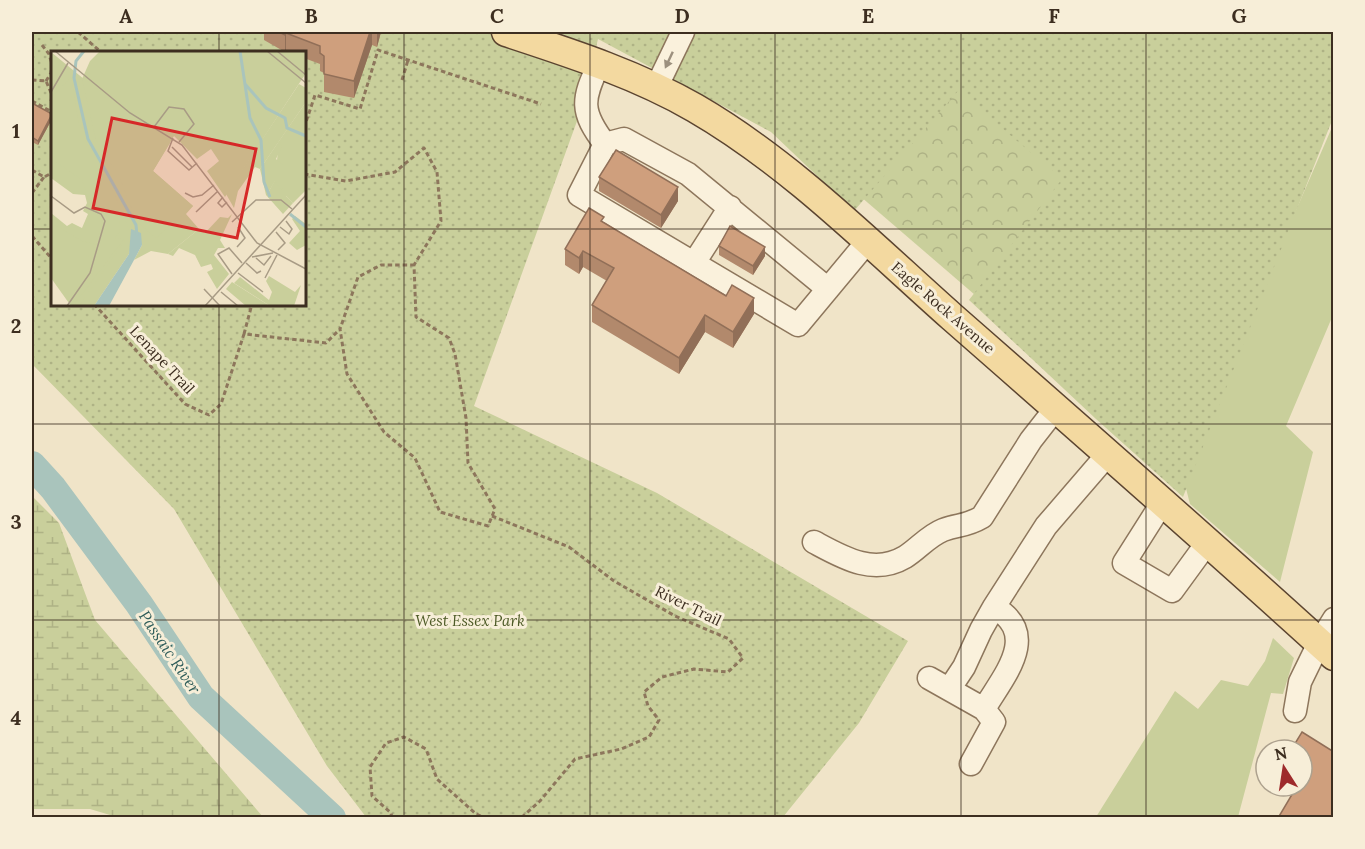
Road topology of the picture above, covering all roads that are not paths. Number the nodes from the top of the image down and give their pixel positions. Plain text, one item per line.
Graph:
1 (506, 32) edge
2 (683, 32) edge
3 (599, 64) junction
4 (656, 88) junction
5 (605, 144) junction
6 (730, 207) junction
7 (867, 242) junction
8 (693, 263) junction
9 (828, 289) junction
10 (1056, 408) junction
11 (1108, 454) junction
12 (1162, 503) junction
13 (814, 542) dead end
14 (1207, 543) junction
15 (994, 607) junction
16 (1329, 639) edge
17 (929, 678) dead end
18 (950, 688) junction
19 (984, 709) junction
20 (1295, 711) dead end
21 (971, 764) dead end

1 - 3 main road, Eagle Rock Avenue
2 -> 4 street
3 - 4 main road, Eagle Rock Avenue
3 - 5 street
4 - 7 main road, Eagle Rock Avenue
5 - 6 street
5 - 8 street
6 - 8 street
6 - 9 street
7 - 9 street
7 - 10 main road, Eagle Rock Avenue
8 - 9 street
10 - 11 main road, Eagle Rock Avenue
10 - 13 street
11 - 12 main road, Eagle Rock Avenue
11 - 15 street
12 - 14 main road, Eagle Rock Avenue
12 - 14 street
14 - 16 main road, Eagle Rock Avenue
15 - 18 street
15 - 19 street
16 - 20 street
17 - 18 street
18 - 19 street
19 - 21 street

